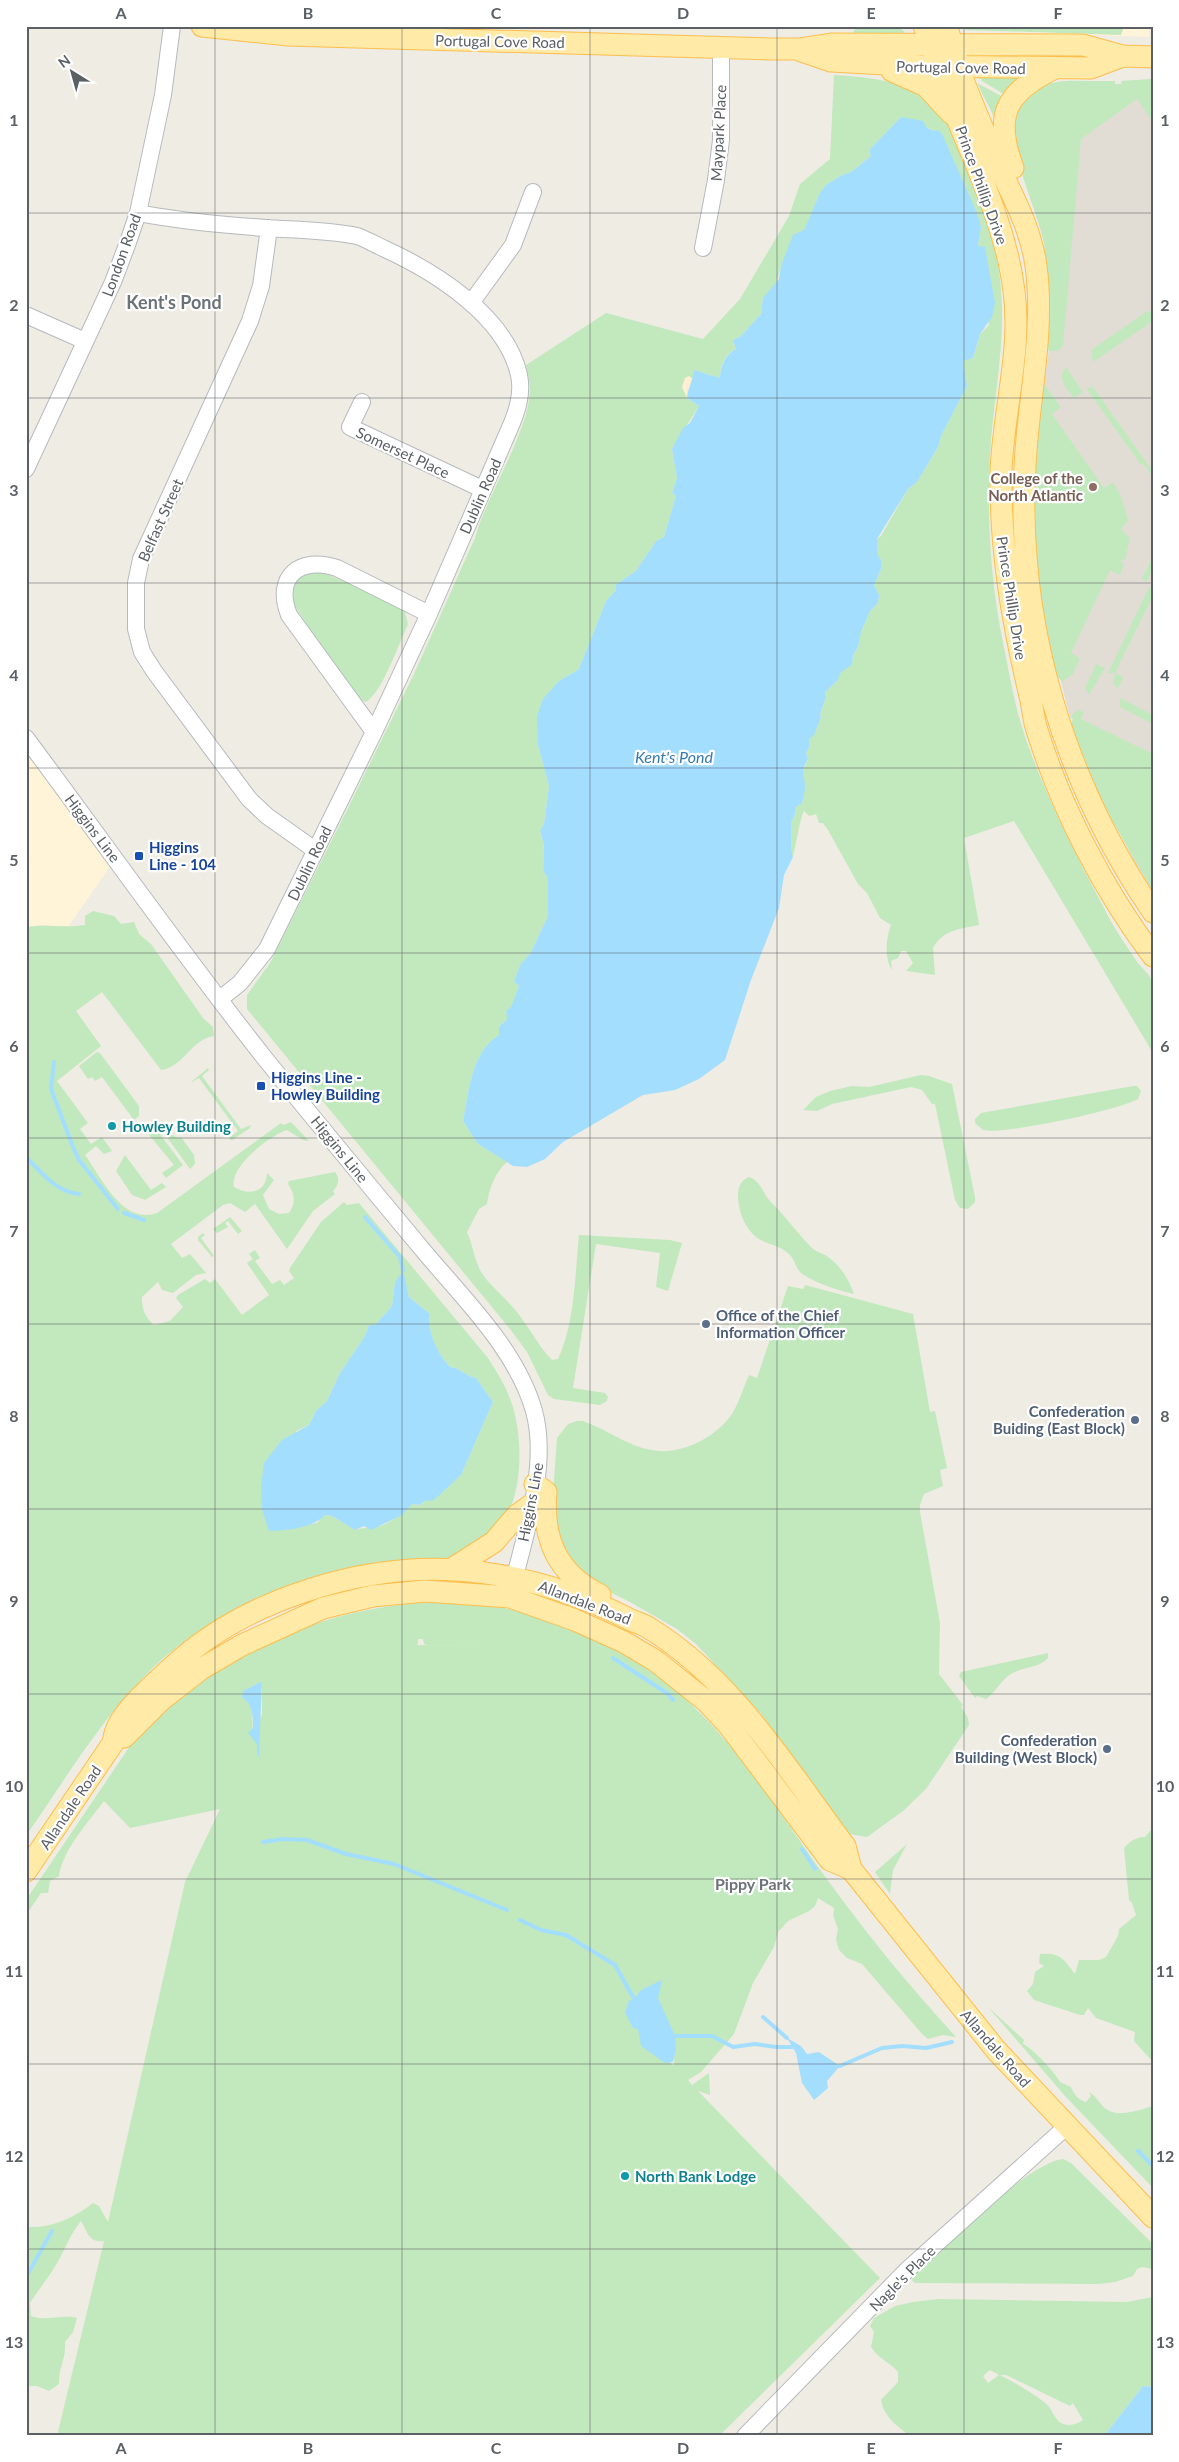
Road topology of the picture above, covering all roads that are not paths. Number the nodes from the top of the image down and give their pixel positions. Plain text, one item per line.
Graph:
1 (172, 26) edge
2 (202, 26) edge
3 (848, 26) edge
4 (927, 35) edge
5 (949, 35) edge
6 (831, 44) junction
7 (721, 48) junction
8 (799, 49) junction
9 (1123, 56) junction
10 (1153, 57) edge
11 (873, 65) junction
12 (949, 67) junction
13 (1053, 69) junction
14 (960, 123) junction
15 (533, 192) dead end
16 (138, 213) junction
17 (1026, 227) junction
18 (269, 228) junction
19 (703, 248) dead end
20 (471, 303) junction
21 (26, 315) edge
22 (85, 341) junction
23 (362, 402) dead end
24 (26, 469) edge
25 (482, 489) junction
26 (429, 614) junction
27 (374, 732) junction
28 (26, 738) edge
29 (315, 850) junction
30 (1153, 912) edge
31 (1153, 956) edge
32 (220, 999) junction
33 (535, 1484) junction
34 (531, 1505) junction
35 (450, 1570) junction
36 (512, 1588) junction
37 (642, 1624) junction
38 (113, 1743) junction
39 (851, 1869) junction
40 (26, 1871) edge
41 (1066, 2127) junction
42 (1153, 2217) edge
43 (745, 2436) edge

1 - 16 street, London Road
2 - 7 main road, Portugal Cove Road
3 - 6 main road
4 - 5 main road, Portugal Cove Road
4 - 6 main road, Portugal Cove Road
4 - 12 main road, Prince Phillip Drive
5 - 9 main road, Portugal Cove Road
5 - 12 main road, Prince Phillip Drive
6 - 8 main road, Portugal Cove Road
7 - 8 main road, Portugal Cove Road
7 - 19 street, Maypark Place
8 - 11 main road, Portugal Cove Road
9 - 10 main road, Portugal Cove Road
9 - 13 main road, Portugal Cove Road
11 - 12 main road, Portugal Cove Road
11 - 14 main road
12 - 13 main road, Portugal Cove Road
12 - 14 main road, Prince Phillip Drive
12 - 17 main road, Prince Phillip Drive
13 - 17 main road
14 - 31 main road, Prince Phillip Drive
15 - 20 street
16 - 18 street, Dublin Road
16 - 22 street, London Road
17 - 30 main road, Prince Phillip Drive
18 - 20 street, Dublin Road
18 - 29 street, Belfast Street
20 - 25 street, Dublin Road
21 - 22 street
22 - 24 street, London Road
23 - 25 street, Somerset Place
25 - 26 street, Dublin Road
26 - 27 street, Dublin Road
26 - 27 street
27 - 29 street, Dublin Road
28 - 32 street, Higgins Line
29 - 32 street, Dublin Road
32 - 33 street, Higgins Line
33 - 34 street, Higgins Line
33 - 37 main road
34 - 35 main road
34 - 36 street, Higgins Line
35 - 36 main road, Allandale Road
35 - 38 main road, Allandale Road
36 - 37 main road, Allandale Road
36 - 38 main road, Allandale Road
36 - 39 main road, Allandale Road
37 - 39 main road, Allandale Road
38 - 40 main road, Allandale Road
39 - 41 main road, Allandale Road
41 - 42 main road, Allandale Road
41 - 43 street, Nagle's Place

